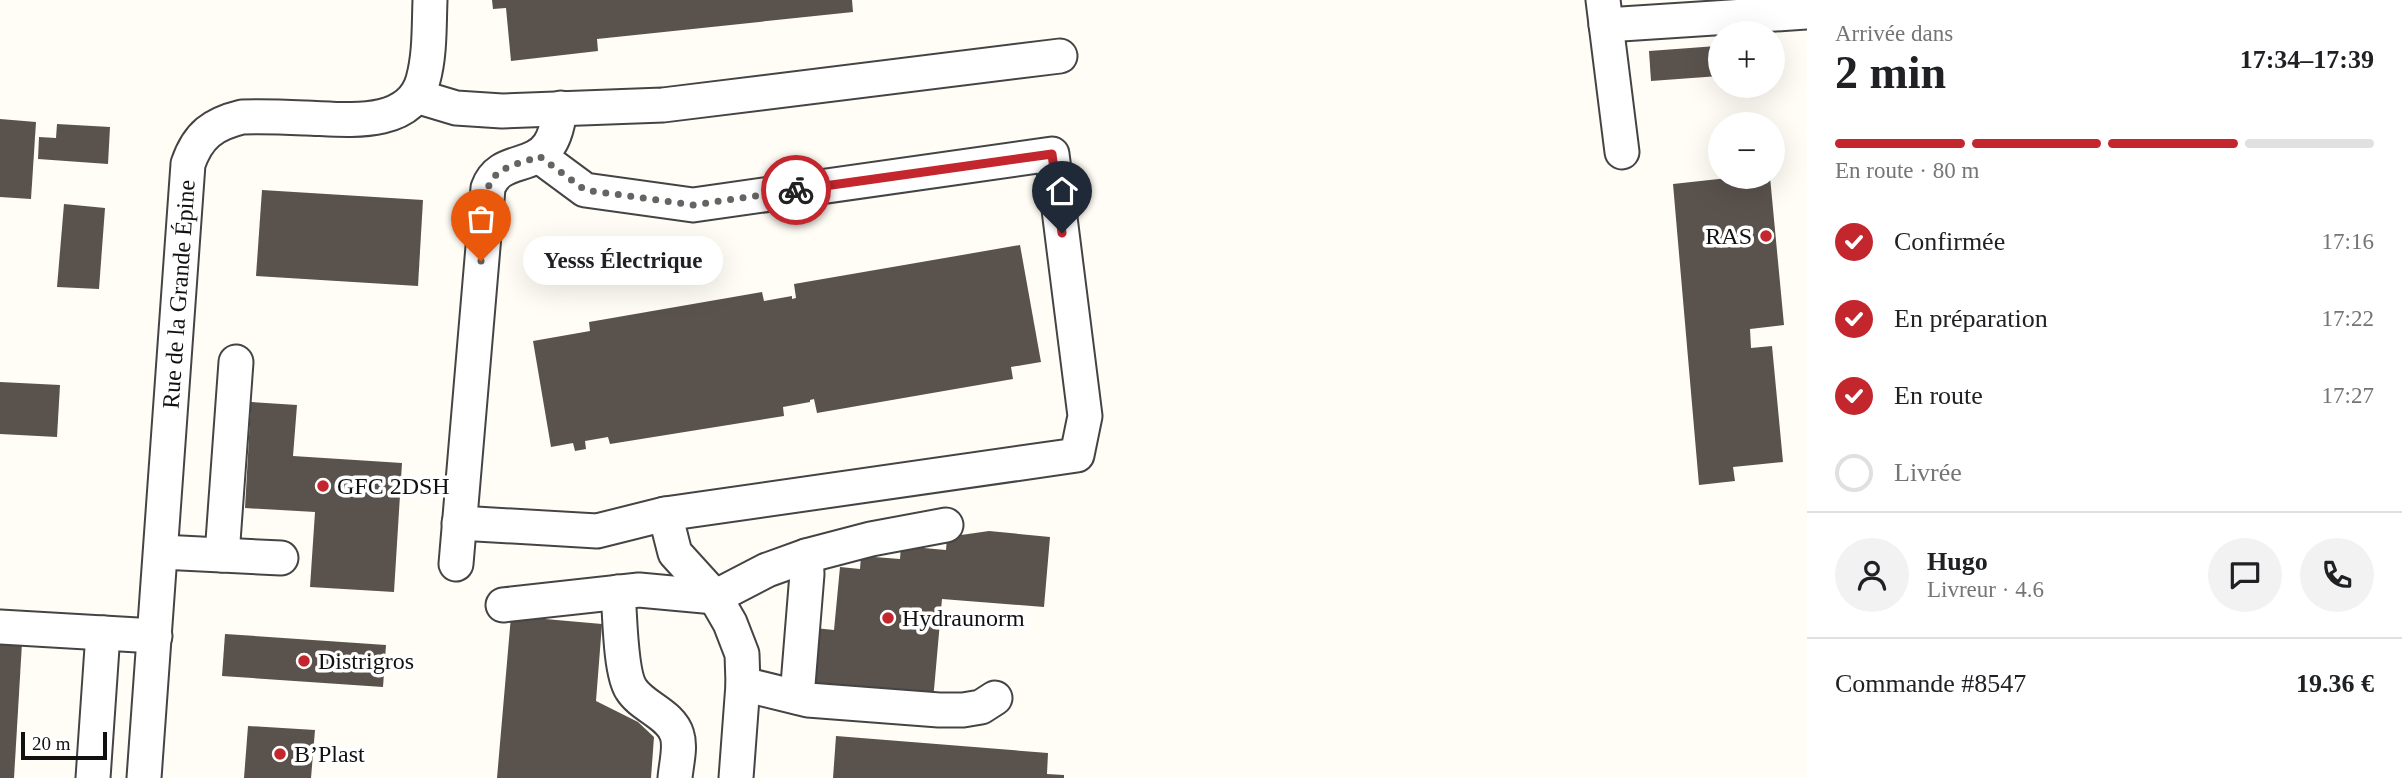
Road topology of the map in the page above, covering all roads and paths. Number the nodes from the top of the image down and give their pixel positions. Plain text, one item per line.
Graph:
1 (430, 0) edge
2 (1807, 12) edge
3 (1605, 13) edge
4 (1060, 56) dead end
5 (416, 96) junction
6 (561, 108) junction
7 (1622, 152) dead end
8 (539, 156) junction
9 (236, 362) dead end
10 (665, 514) junction
11 (459, 523) junction
12 (946, 525) dead end
13 (161, 552) junction
14 (222, 555) junction
15 (806, 556) junction
16 (281, 558) dead end
17 (456, 564) dead end
18 (618, 592) junction
19 (715, 597) junction
20 (502, 605) dead end
21 (0, 627) edge
22 (103, 633) junction
23 (155, 636) junction
24 (743, 684) junction
25 (797, 697) junction
26 (995, 698) dead end
27 (93, 778) edge
28 (144, 778) edge
29 (675, 778) edge
30 (736, 778) edge

1 - 5 street
2 - 3 street
3 - 7 street
4 - 6 street
5 - 6 street
5 - 13 street, Rue de la Grande Épine
6 - 8 street
8 - 10 street
8 - 11 street
9 - 14 street
10 - 11 street
10 - 19 street
11 - 17 street
12 - 15 street
13 - 14 street
13 - 23 street, Rue de la Grande Épine
14 - 16 street
15 - 19 street
15 - 25 street
18 - 19 street
18 - 20 street
18 - 29 street
19 - 24 street
21 - 22 street
22 - 23 street
22 - 27 street
23 - 28 street, Rue de la Grande Épine
24 - 25 street
24 - 30 street
25 - 26 street

